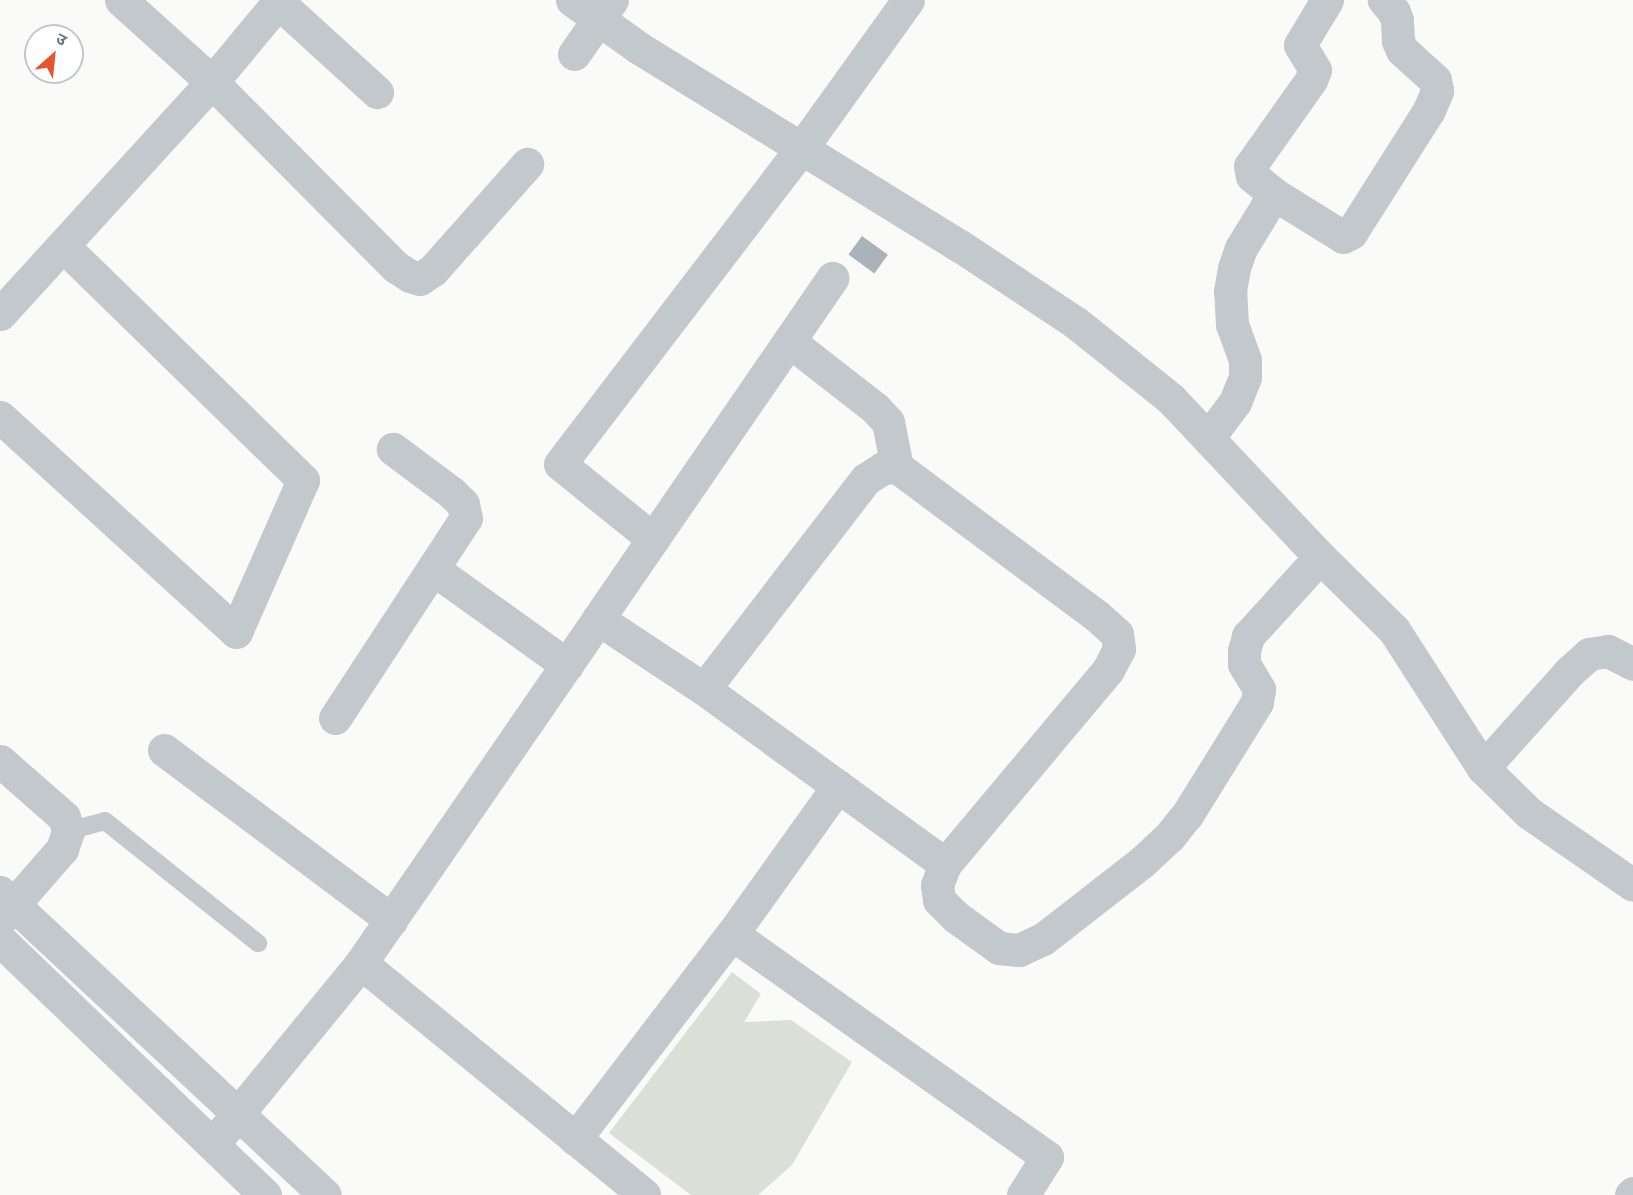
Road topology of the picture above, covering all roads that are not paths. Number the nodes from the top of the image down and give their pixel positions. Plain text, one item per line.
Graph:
1 (121, 0) edge
2 (908, 0) edge
3 (1328, 0) edge
4 (279, 1) edge
5 (1388, 1) edge
6 (594, 6) edge
7 (574, 54) dead end
8 (212, 82) junction
9 (377, 92) dead end
10 (801, 149) junction
11 (528, 165) dead end
12 (1274, 194) junction
13 (63, 247) junction
14 (832, 278) dead end
15 (5, 300) edge
16 (789, 342) junction
17 (0, 417) edge
18 (1208, 438) junction
19 (393, 449) dead end
20 (897, 467) junction
21 (653, 539) junction
22 (1320, 557) junction
23 (433, 569) junction
24 (598, 619) junction
25 (1633, 664) edge
26 (567, 665) junction
27 (704, 689) junction
28 (335, 718) dead end
29 (164, 750) dead end
30 (0, 761) edge
31 (1483, 768) junction
32 (838, 786) junction
33 (68, 831) junction
34 (945, 864) junction
35 (1633, 885) edge
36 (4, 906) edge
37 (391, 920) junction
38 (732, 934) junction
39 (0, 940) edge
40 (258, 943) dead end
41 (361, 963) junction
42 (238, 1114) junction
43 (575, 1139) junction
44 (213, 1144) junction
45 (265, 1195) edge
46 (325, 1195) edge
47 (644, 1195) edge
48 (1023, 1195) edge

1 - 8 street
2 - 10 street
3 - 12 street
4 - 8 street
4 - 9 street
5 - 12 street
6 - 7 street
6 - 10 street
8 - 11 street
8 - 13 street
10 - 18 street
10 - 21 street
12 - 18 street
13 - 15 street
13 - 17 street
14 - 16 street
16 - 20 street
16 - 21 street
18 - 22 street
19 - 23 street
20 - 27 street
20 - 34 street
21 - 24 street
22 - 31 street
22 - 34 street
23 - 26 street
23 - 28 street
24 - 26 street
24 - 27 street
25 - 31 street
26 - 37 street
27 - 32 street
29 - 37 street
30 - 33 street
31 - 35 street
32 - 34 street
32 - 38 street
33 - 36 street
33 - 40 lane
36 - 42 street
37 - 41 street
38 - 43 street
38 - 48 street
39 - 44 street
41 - 42 street
41 - 43 street
42 - 44 street
42 - 46 street
43 - 47 street
44 - 45 street

